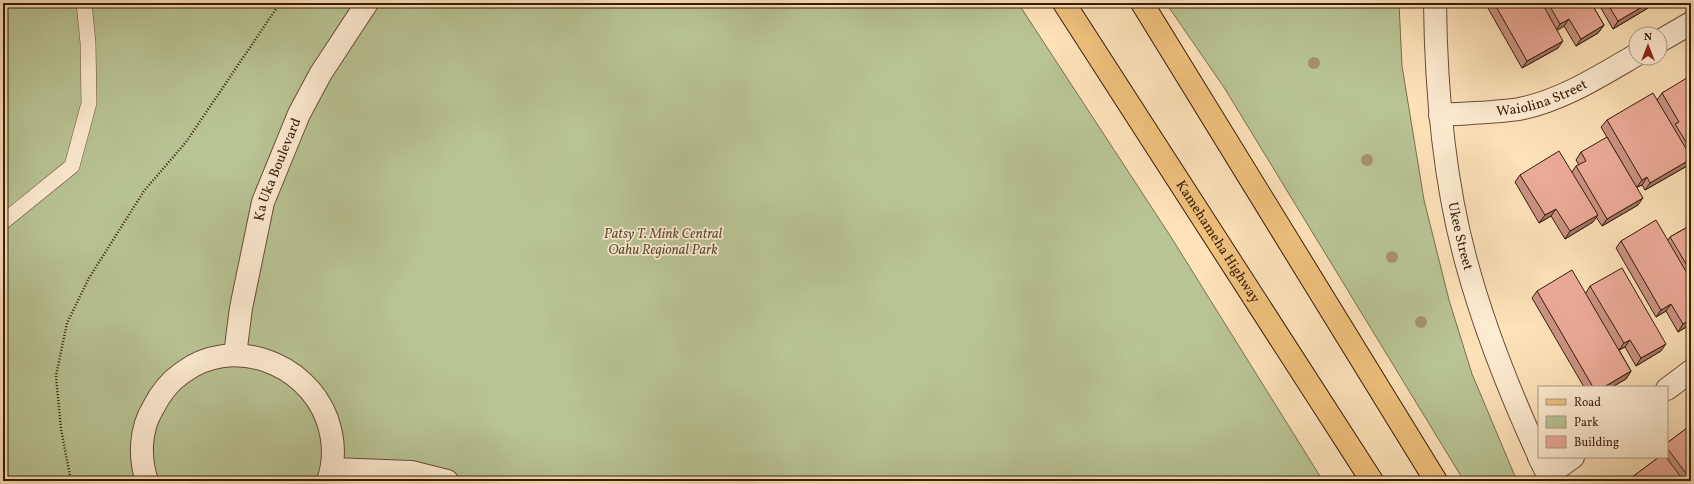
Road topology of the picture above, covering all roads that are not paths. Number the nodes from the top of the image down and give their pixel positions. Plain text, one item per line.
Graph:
1 (84, 3) edge
2 (367, 3) edge
3 (1064, 3) edge
4 (1142, 3) edge
5 (1435, 3) edge
6 (1691, 23) edge
7 (1668, 36) edge
8 (1628, 60) edge
9 (1440, 115) junction
10 (3, 222) edge
11 (235, 355) junction
12 (1691, 371) edge
13 (1668, 388) edge
14 (1538, 454) edge
15 (1570, 458) edge
16 (1544, 467) edge
17 (330, 475) edge
18 (147, 481) edge
19 (447, 481) edge
20 (1372, 481) edge
21 (1436, 481) edge

1 - 10 lane
2 - 11 street, Ka Uka Boulevard
3 - 20 main road, Kamehameha Highway
4 - 21 main road
5 - 9 street, Ukee Street
6 - 7 street
8 - 9 street, Waiolina Street
9 - 14 street, Ukee Street
11 - 17 street
11 - 18 street
12 - 13 street
15 - 16 street
17 - 19 street

